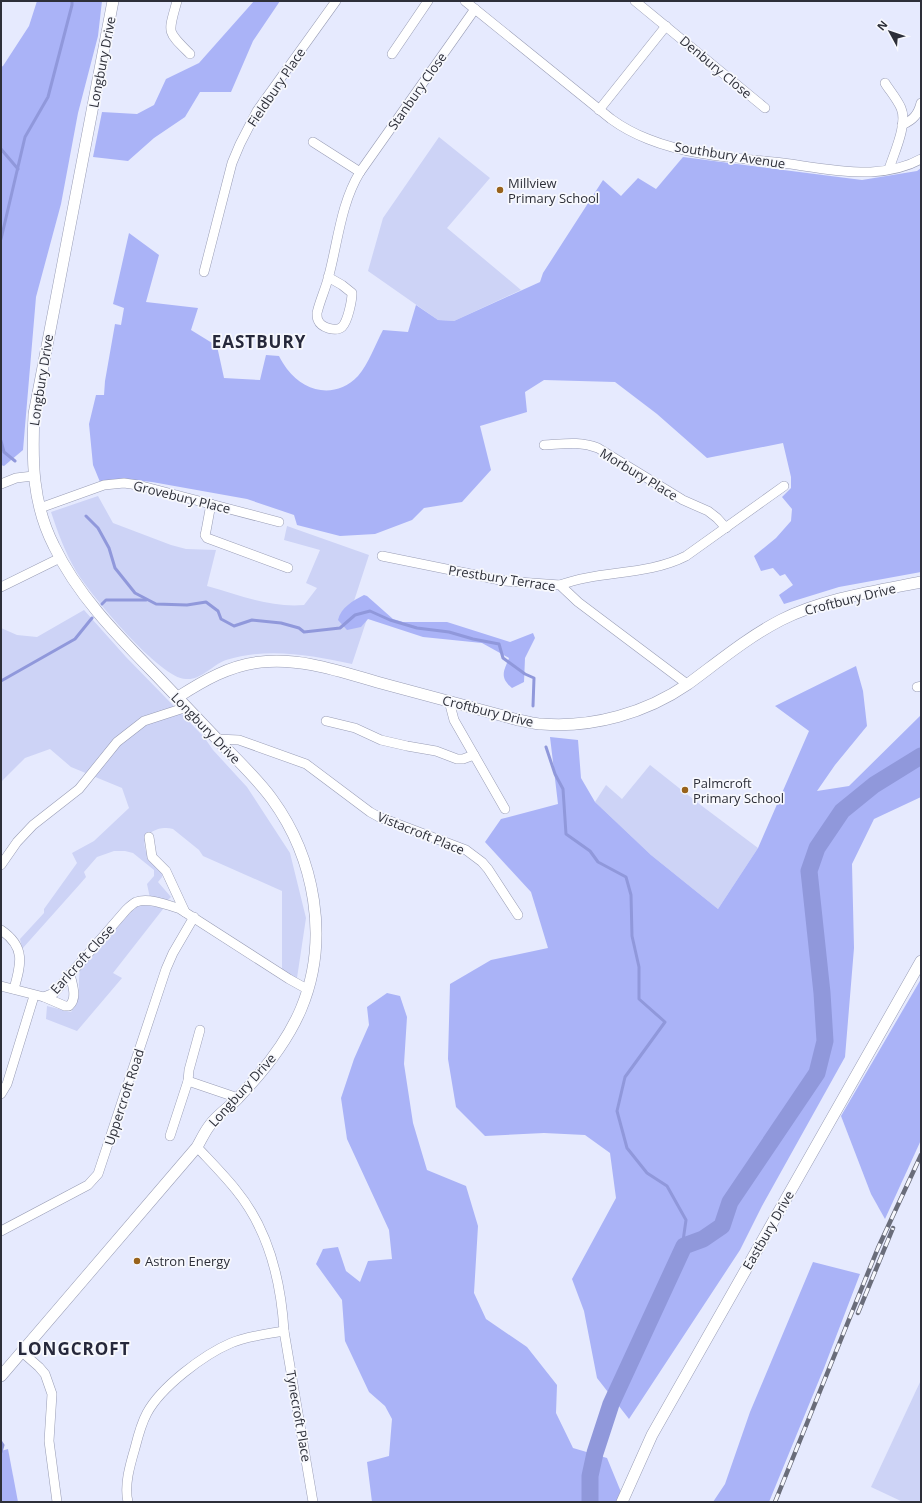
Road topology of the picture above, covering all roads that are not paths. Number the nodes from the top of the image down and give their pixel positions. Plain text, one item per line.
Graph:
1 (114, 1) edge
2 (177, 1) edge
3 (336, 1) edge
4 (428, 1) edge
5 (465, 1) edge
6 (636, 1) edge
7 (475, 9) junction
8 (666, 26) junction
9 (190, 54) dead end
10 (392, 54) dead end
11 (885, 83) dead end
12 (921, 103) edge
13 (765, 108) dead end
14 (600, 110) junction
15 (902, 125) junction
16 (313, 142) dead end
17 (921, 159) edge
18 (889, 169) junction
19 (360, 172) junction
20 (204, 272) dead end
21 (328, 277) junction
22 (544, 445) dead end
23 (34, 476) junction
24 (1, 484) edge
25 (784, 486) dead end
26 (211, 504) junction
27 (40, 508) junction
28 (279, 522) dead end
29 (726, 528) junction
30 (382, 556) dead end
31 (60, 558) junction
32 (288, 568) dead end
33 (921, 582) edge
34 (560, 586) junction
35 (1, 587) edge
36 (687, 684) junction
37 (178, 697) junction
38 (449, 700) junction
39 (186, 707) junction
40 (326, 721) dead end
41 (217, 739) junction
42 (474, 755) junction
43 (505, 809) dead end
44 (149, 837) dead end
45 (1, 865) edge
46 (185, 912) junction
47 (518, 915) dead end
48 (194, 917) junction
49 (1, 930) edge
50 (921, 961) edge
51 (70, 974) junction
52 (1, 986) edge
53 (14, 989) junction
54 (307, 989) junction
55 (34, 996) junction
56 (44, 998) junction
57 (200, 1030) dead end
58 (188, 1081) junction
59 (1, 1094) edge
60 (238, 1098) junction
61 (170, 1136) dead end
62 (197, 1147) junction
63 (1, 1231) edge
64 (284, 1331) junction
65 (22, 1352) junction
66 (1, 1376) edge
67 (57, 1502) edge
68 (128, 1502) edge
69 (313, 1502) edge
70 (622, 1502) edge

1 - 23 street, Longbury Drive
2 - 9 street
3 - 20 street, Fieldbury Place
4 - 10 street
5 - 7 street, Southbury Avenue
6 - 8 street, Denbury Close
7 - 14 street, Southbury Avenue
7 - 19 street, Stanbury Close
8 - 13 street, Denbury Close
8 - 14 street
11 - 15 street
12 - 15 street
14 - 18 street, Southbury Avenue
15 - 18 street
16 - 19 street
17 - 18 street, Southbury Avenue
19 - 21 street, Stanbury Close
21 - 21 street, Stanbury Close
22 - 29 street, Morbury Place
23 - 24 street
23 - 27 street, Longbury Drive
25 - 29 street
26 - 27 street, Grovebury Place
26 - 28 street, Grovebury Place
26 - 32 street
27 - 31 street, Longbury Drive
29 - 34 street
30 - 34 street, Prestbury Terrace
31 - 35 street
31 - 37 street, Longbury Drive
33 - 36 street, Croftbury Drive
34 - 36 street, Prestbury Terrace
36 - 38 street, Croftbury Drive
37 - 38 street, Croftbury Drive
37 - 39 street, Longbury Drive
38 - 42 street
39 - 41 street, Longbury Drive
39 - 45 street
40 - 42 street
41 - 47 street, Vistacroft Place
41 - 54 street, Longbury Drive
42 - 43 street
44 - 46 street
46 - 48 street
46 - 51 street, Earlcroft Close
48 - 54 street
48 - 63 street, Uppercroft Road
49 - 53 street
50 - 70 street, Eastbury Drive
51 - 56 street, Earlcroft Close
51 - 56 street
52 - 53 street, Earlcroft Close
53 - 55 street, Earlcroft Close
54 - 60 street, Longbury Drive
55 - 56 street, Earlcroft Close
55 - 59 street, Earlcroft Close
57 - 58 street
58 - 60 street
58 - 61 street
60 - 62 street, Longbury Drive
62 - 64 street, Tynecroft Place
62 - 65 street, Longbury Drive
64 - 68 street
64 - 69 street, Tynecroft Place
65 - 66 street, Longbury Drive
65 - 67 street

